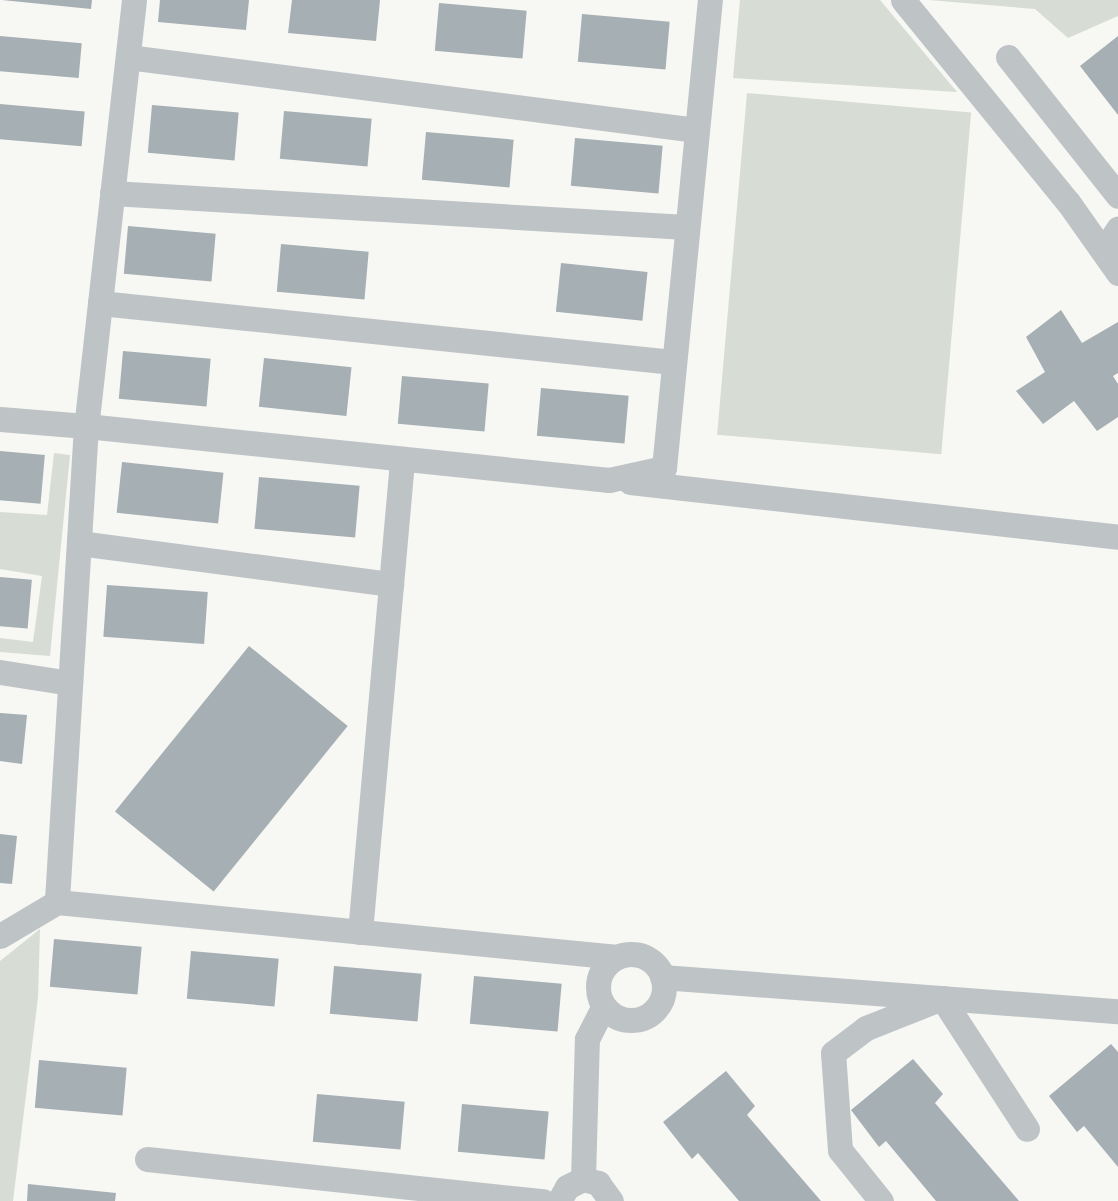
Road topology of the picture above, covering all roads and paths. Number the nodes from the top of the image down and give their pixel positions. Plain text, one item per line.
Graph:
1 (134, 0) edge
2 (710, 0) edge
3 (903, 0) edge
4 (128, 57) junction
5 (1008, 57) dead end
6 (696, 130) junction
7 (112, 193) junction
8 (1118, 196) edge
9 (686, 227) junction
10 (1118, 229) edge
11 (1103, 251) junction
12 (1118, 273) edge
13 (100, 303) junction
14 (673, 362) junction
15 (0, 419) edge
16 (86, 426) junction
17 (402, 458) junction
18 (608, 480) junction
19 (1118, 537) edge
20 (79, 543) junction
21 (391, 584) junction
22 (0, 672) edge
23 (70, 683) junction
24 (57, 902) junction
25 (360, 932) junction
26 (0, 936) edge
27 (617, 958) junction
28 (662, 977) junction
29 (942, 998) junction
30 (604, 1006) junction
31 (1118, 1011) edge
32 (1027, 1129) dead end
33 (147, 1159) dead end
34 (582, 1179) junction
35 (543, 1201) edge
36 (559, 1201) edge
37 (611, 1201) edge
38 (881, 1201) edge

1 - 4 lane
2 - 6 lane
3 - 11 lane
4 - 6 lane
4 - 7 lane
5 - 8 lane
6 - 9 lane
7 - 9 lane
7 - 13 lane
9 - 14 lane
10 - 11 lane
11 - 12 lane
13 - 14 lane
13 - 16 lane
14 - 18 lane
15 - 16 lane
16 - 17 lane
16 - 20 lane
17 - 18 lane
17 - 21 lane
18 - 19 lane
20 - 21 lane
20 - 23 lane
21 - 25 lane
22 - 23 lane
23 - 24 lane
24 - 25 lane
24 - 26 lane
25 - 27 lane
27 - 28 lane
27 - 30 lane
28 - 29 lane
28 - 30 lane
29 - 31 lane
29 - 32 lane
29 - 38 lane
30 - 34 lane
33 - 35 lane
34 - 36 lane
34 - 37 lane

